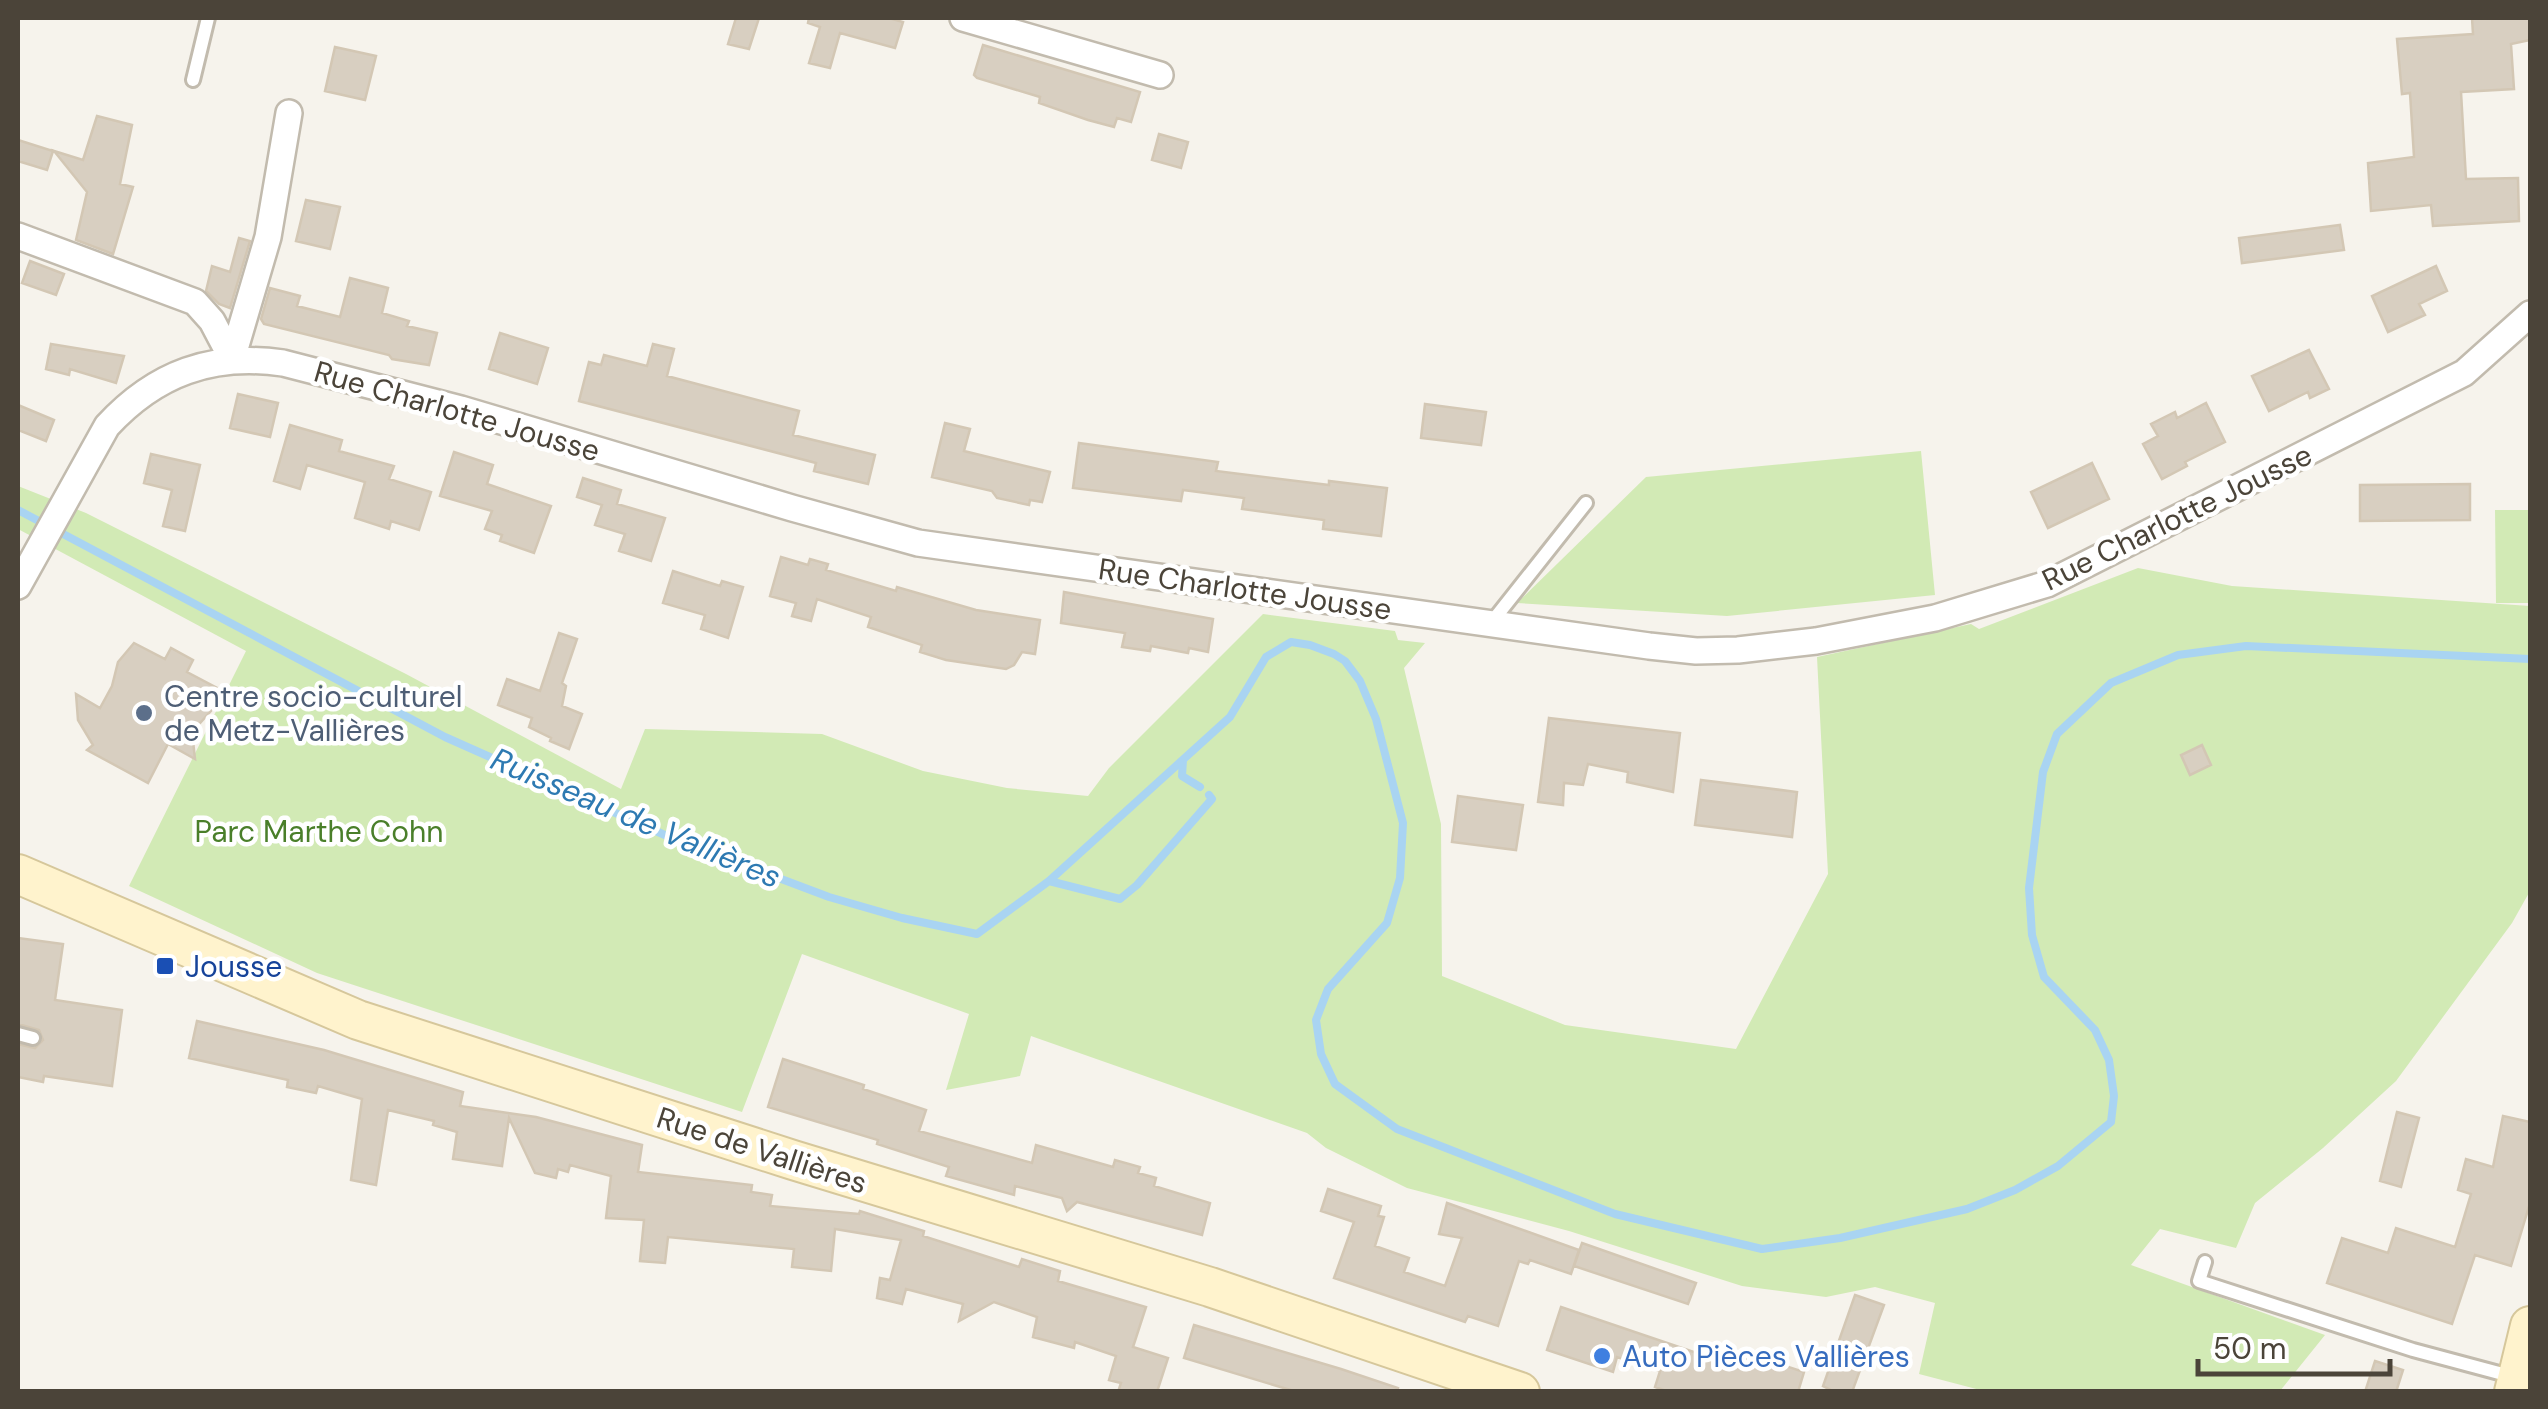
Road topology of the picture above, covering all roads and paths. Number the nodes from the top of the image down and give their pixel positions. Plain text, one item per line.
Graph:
1 (208, 18) edge
2 (963, 18) edge
3 (1160, 76) dead end
4 (193, 80) dead end
5 (288, 114) dead end
6 (18, 236) edge
7 (2530, 314) edge
8 (232, 359) junction
9 (1586, 504) dead end
10 (18, 586) edge
11 (1491, 623) junction
12 (18, 874) edge
13 (18, 1034) edge
14 (33, 1038) dead end
15 (2205, 1262) dead end
16 (2530, 1326) edge
17 (2515, 1385) edge
18 (1520, 1392) edge

1 - 4 lane
2 - 3 street
5 - 8 street
6 - 8 street
7 - 11 street, Rue Charlotte Jousse
8 - 10 street, Rue Charlotte Jousse
8 - 11 street, Rue Charlotte Jousse
9 - 11 lane
12 - 18 main road, Rue de Vallières
13 - 14 lane
15 - 17 lane
16 - 17 main road

